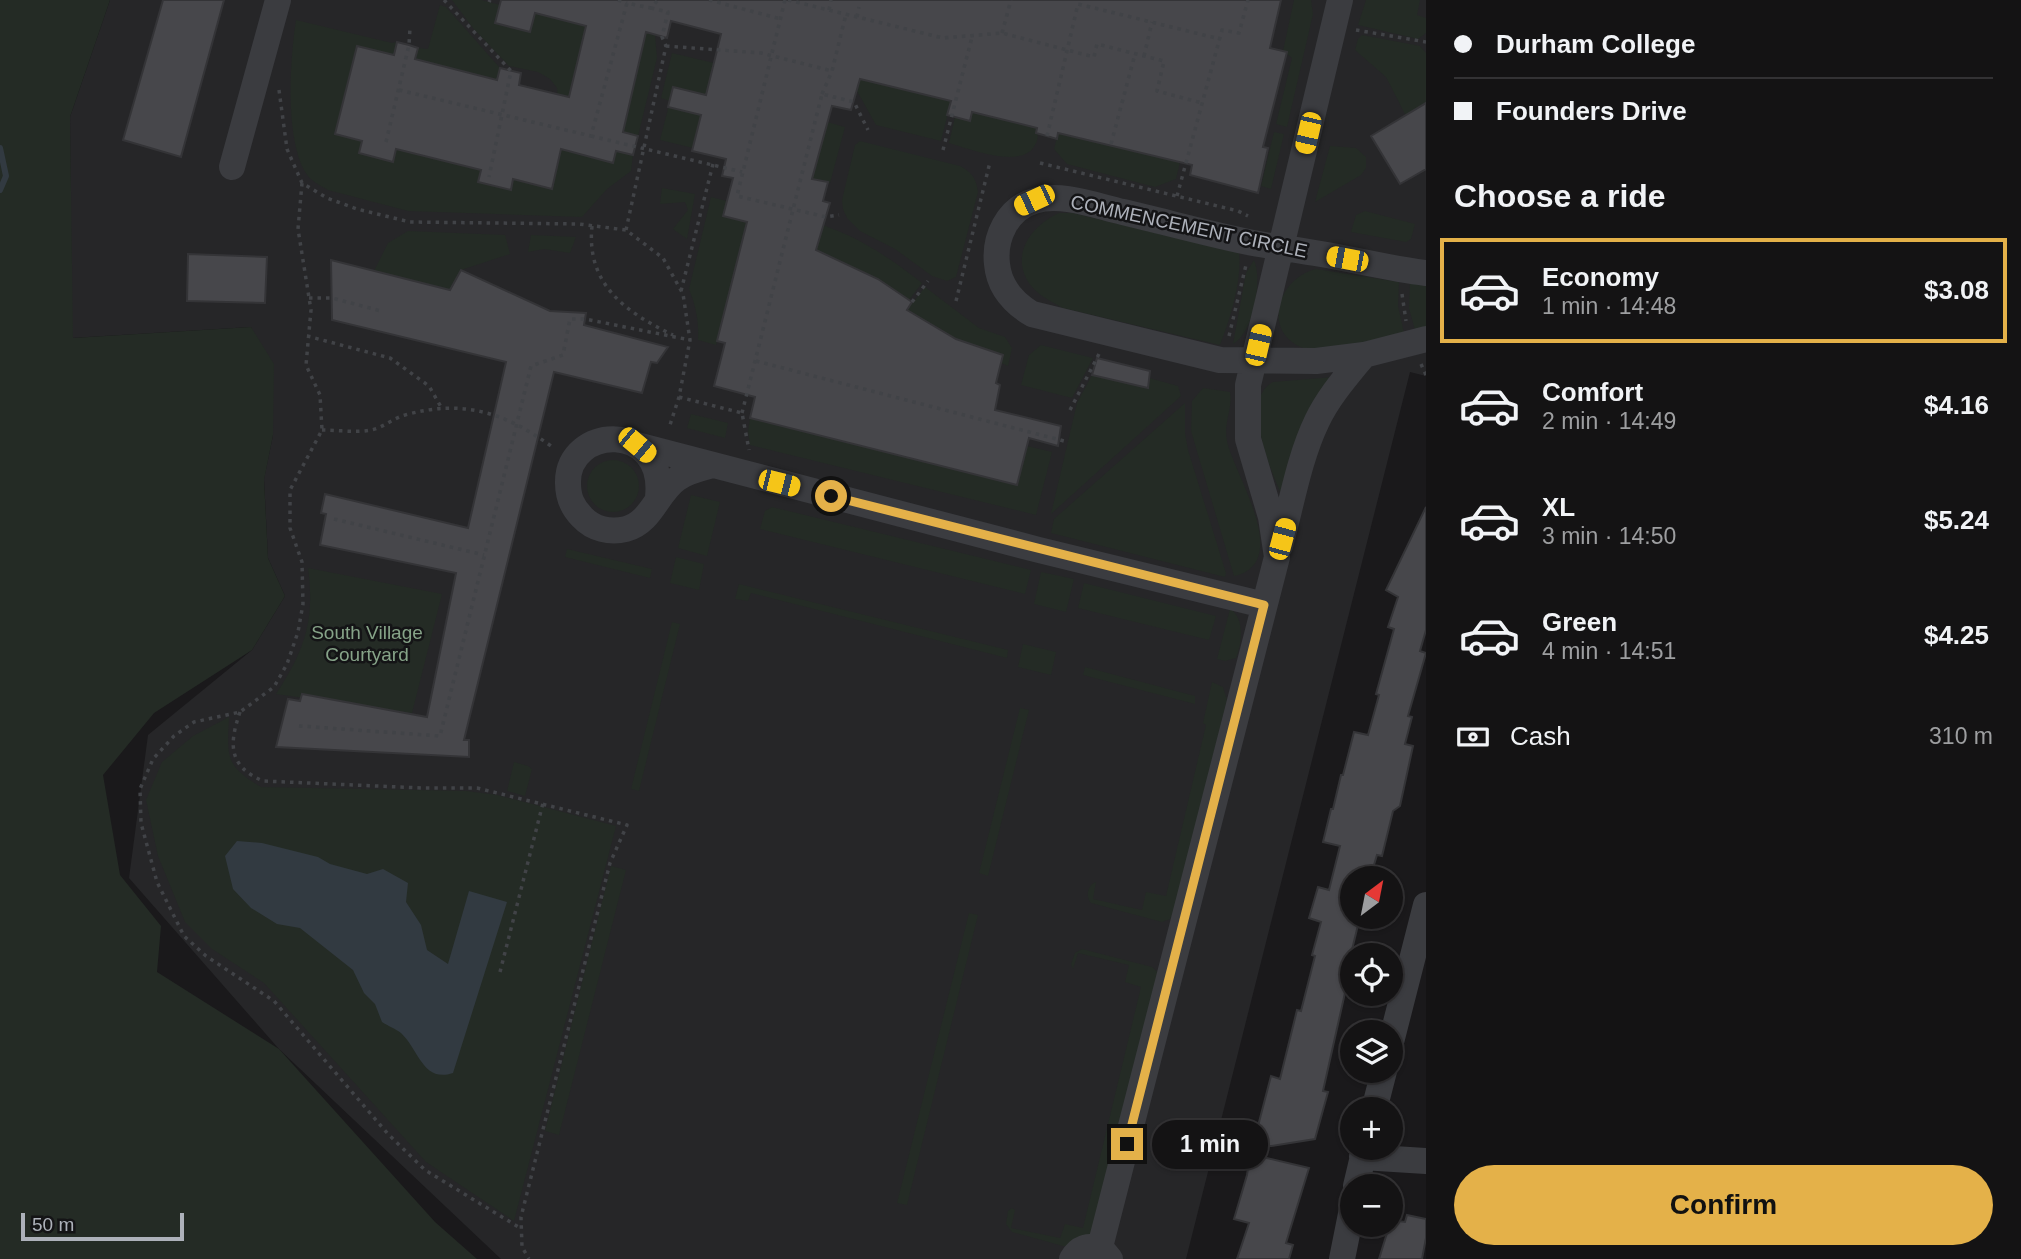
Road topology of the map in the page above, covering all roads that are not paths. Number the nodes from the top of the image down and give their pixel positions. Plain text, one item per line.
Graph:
1 (278, 0) edge
2 (1340, 0) edge
3 (232, 167) dead end
4 (1281, 247) junction
5 (1426, 273) edge
6 (1417, 334) edge
7 (1364, 355) junction
8 (1254, 362) junction
9 (649, 448) junction
10 (713, 465) junction
11 (658, 497) junction
12 (1277, 557) junction
13 (1264, 605) junction
14 (1426, 905) edge
15 (1397, 1020) edge
16 (1403, 1158) edge
17 (1426, 1161) edge
18 (1346, 1237) edge
19 (1105, 1253) edge
20 (1072, 1259) edge
21 (1342, 1259) edge

1 - 3 street
2 - 4 street
4 - 5 street, COMMENCEMENT CIRCLE
4 - 8 street
4 - 8 street, COMMENCEMENT CIRCLE
6 - 7 street, COMMENCEMENT CIRCLE
7 - 8 street, COMMENCEMENT CIRCLE
7 - 12 street
8 - 12 street
9 - 10 street
9 - 11 street
9 - 11 street
10 - 11 street
10 - 13 street
12 - 13 street
13 - 19 street
14 - 15 street
16 - 17 street
18 - 21 street
19 - 20 street

